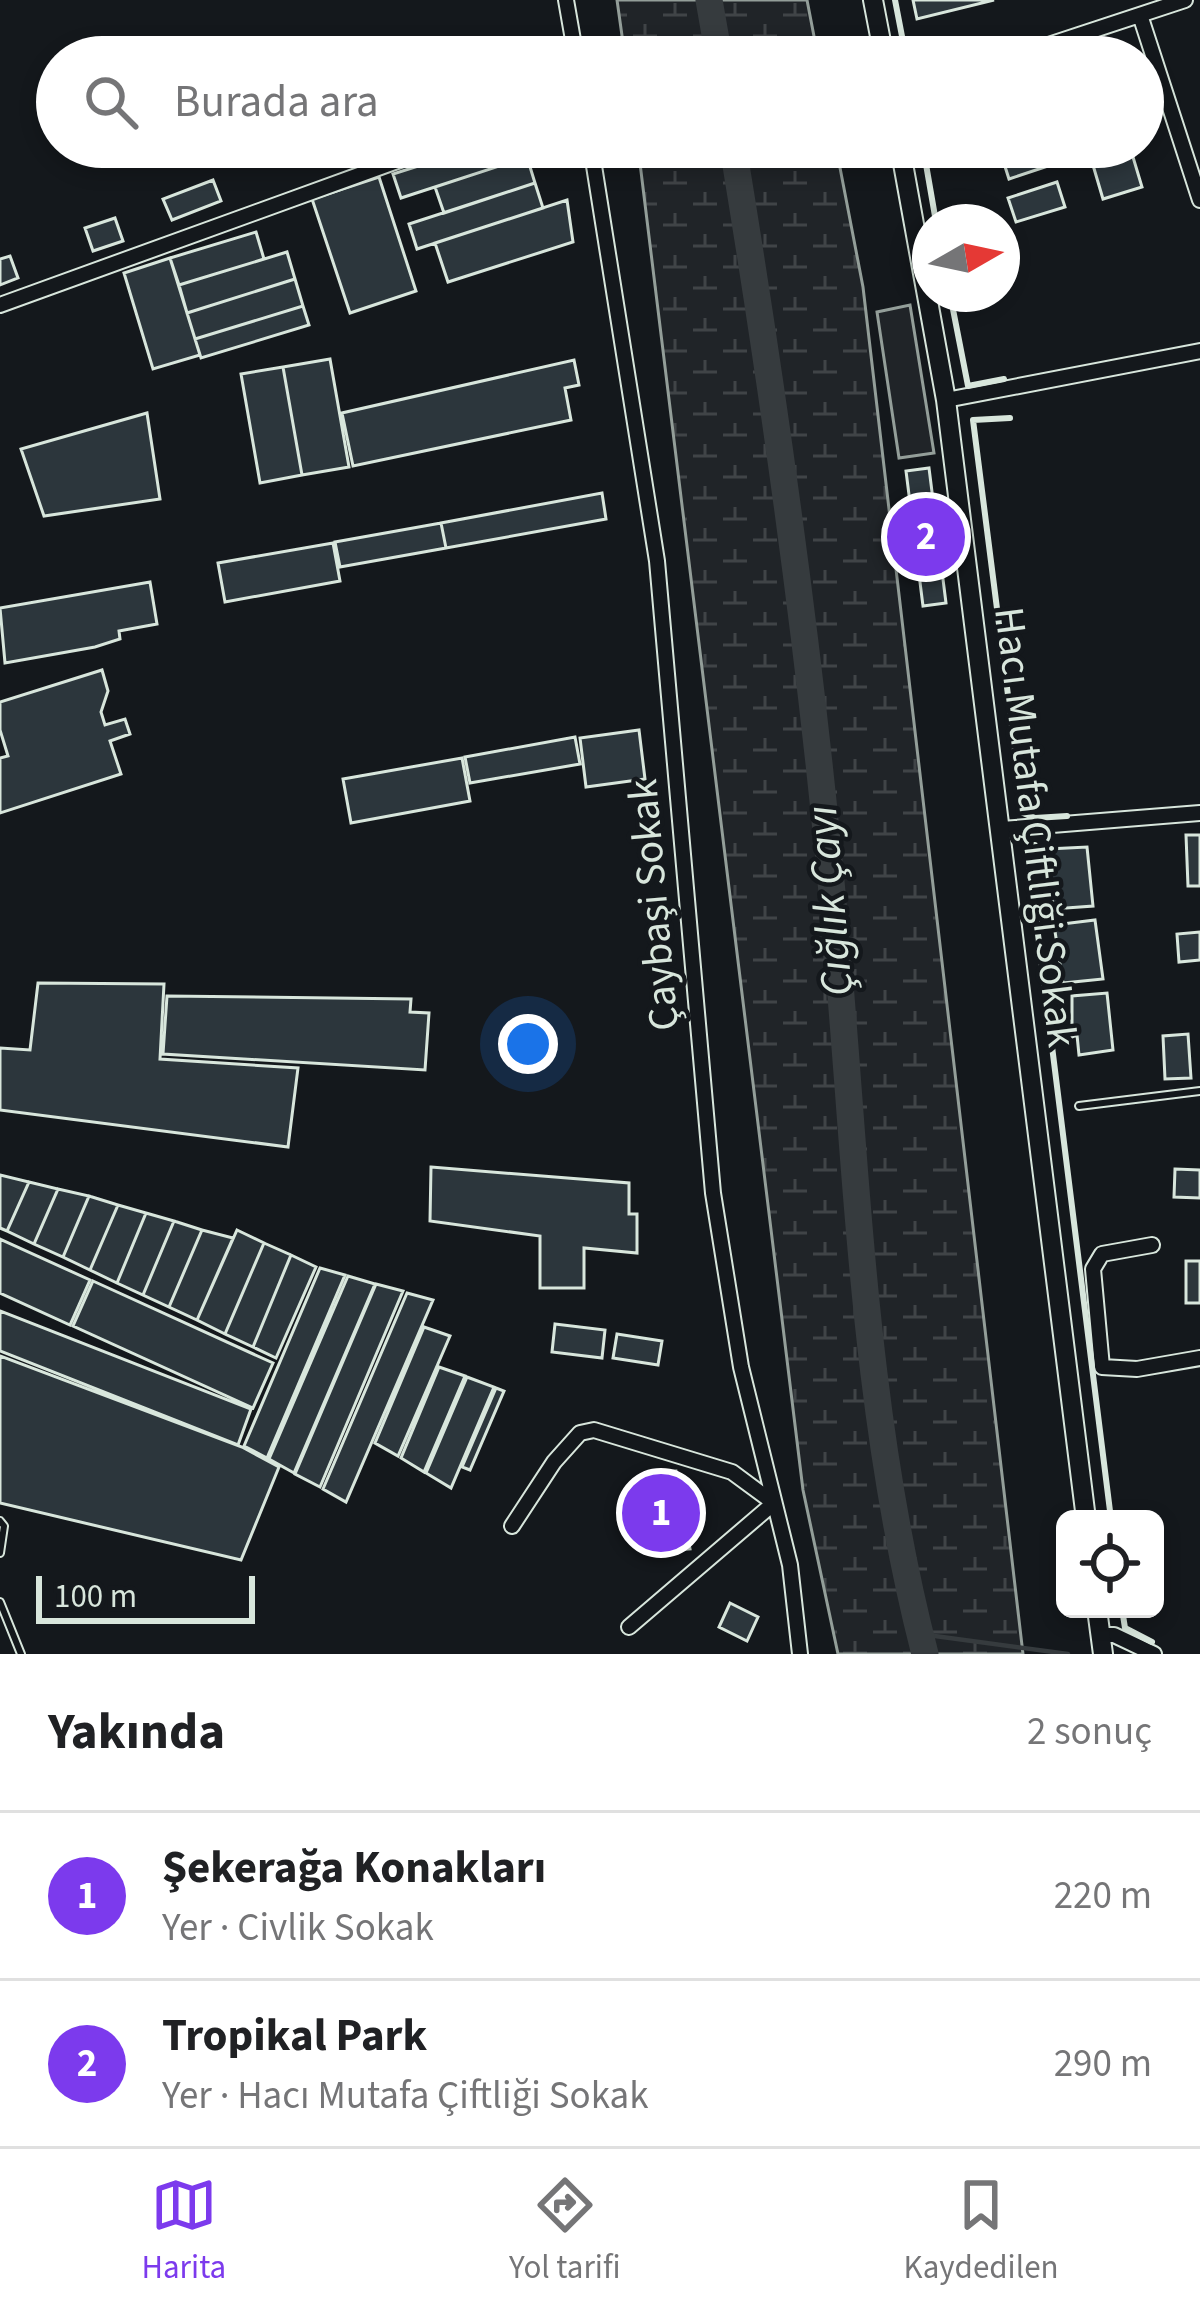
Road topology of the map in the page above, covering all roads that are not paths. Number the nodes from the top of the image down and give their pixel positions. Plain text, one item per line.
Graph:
1 (566, 0) edge
2 (872, 0) edge
3 (1185, 0) edge
4 (1140, 15) junction
5 (572, 36) edge
6 (880, 36) edge
7 (1076, 36) edge
8 (1147, 36) edge
9 (1164, 89) edge
10 (378, 168) edge
11 (594, 168) edge
12 (905, 168) edge
13 (1200, 200) edge
14 (0, 305) edge
15 (1200, 352) edge
16 (946, 400) junction
17 (1200, 813) edge
18 (1002, 829) junction
19 (1200, 1090) edge
20 (1079, 1106) dead end
21 (1152, 1245) dead end
22 (1200, 1358) edge
23 (774, 1503) junction
24 (1085, 1510) edge
25 (0, 1521) edge
26 (512, 1526) dead end
27 (0, 1553) edge
28 (0, 1602) edge
29 (629, 1627) dead end
30 (1102, 1644) edge
31 (21, 1654) edge
32 (800, 1654) edge
33 (1154, 1654) edge

1 - 5 street
2 - 6 street
3 - 4 street
4 - 7 street
4 - 8 street
9 - 13 street
10 - 14 street
11 - 23 street, Çaybaşi Sokak
12 - 16 street, Hacı Mutafa Çiftliği Sokak
15 - 16 street
16 - 18 street, Hacı Mutafa Çiftliği Sokak
17 - 18 street
18 - 24 street, Hacı Mutafa Çiftliği Sokak
19 - 20 lane
21 - 22 street
23 - 26 street
23 - 29 street
23 - 32 street, Çaybaşi Sokak
25 - 27 lane
28 - 31 lane
30 - 33 street

